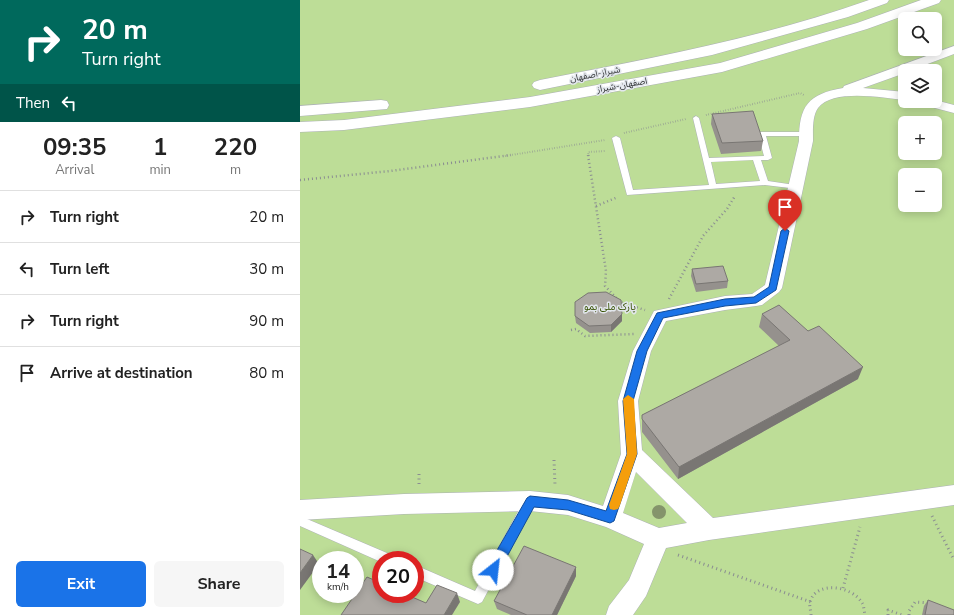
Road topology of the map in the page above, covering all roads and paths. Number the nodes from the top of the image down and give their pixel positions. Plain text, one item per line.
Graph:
1 (882, 0) edge
2 (934, 0) edge
3 (954, 50) edge
4 (528, 87) dead end
5 (841, 93) junction
6 (898, 96) edge
7 (820, 100) junction
8 (397, 103) dead end
9 (942, 106) edge
10 (954, 109) edge
11 (300, 111) edge
12 (696, 118) junction
13 (300, 128) edge
14 (806, 134) junction
15 (616, 138) junction
16 (619, 149) junction
17 (756, 158) junction
18 (706, 160) junction
19 (300, 180) edge
20 (765, 183) junction
21 (742, 184) junction
22 (713, 187) junction
23 (795, 187) junction
24 (630, 193) junction
25 (596, 206) junction
26 (660, 316) junction
27 (571, 330) dead end
28 (651, 333) junction
29 (632, 454) junction
30 (554, 460) dead end
31 (954, 495) edge
32 (924, 499) junction
33 (530, 501) junction
34 (555, 504) junction
35 (865, 507) junction
36 (300, 510) edge
37 (610, 518) junction
38 (300, 521) edge
39 (709, 529) junction
40 (656, 543) junction
41 (372, 552) edge
42 (954, 560) edge
43 (424, 575) edge
44 (843, 588) junction
45 (811, 602) junction
46 (934, 605) edge
47 (618, 615) edge
48 (811, 615) edge
49 (865, 615) edge
50 (888, 615) edge
51 (902, 615) edge
52 (909, 615) edge

1 - 4 highway, شیراز-اصفهان
2 - 13 highway, اصفهان-شیراز
3 - 5 street
5 - 6 street
5 - 7 street
7 - 12 path
7 - 14 street
8 - 11 highway
9 - 10 street
12 - 15 path
12 - 18 lane
14 - 17 lane
14 - 23 street
15 - 16 lane
15 - 19 path
16 - 24 lane
16 - 25 path
17 - 18 lane
17 - 20 lane
18 - 22 lane
20 - 21 lane
20 - 23 lane
21 - 22 lane
21 - 26 path
22 - 24 lane
23 - 26 street
24 - 25 path
25 - 26 path
26 - 28 street
27 - 28 path
28 - 29 street
29 - 37 street
29 - 39 street
30 - 34 path
31 - 32 street
32 - 35 street
32 - 42 path
33 - 34 street
33 - 36 street
33 - 43 lane
34 - 37 street
35 - 39 street
35 - 44 path
37 - 40 street
38 - 41 lane
39 - 40 street
40 - 45 path
40 - 47 street
44 - 45 path
44 - 49 path
45 - 48 path
46 - 52 path
50 - 51 path

